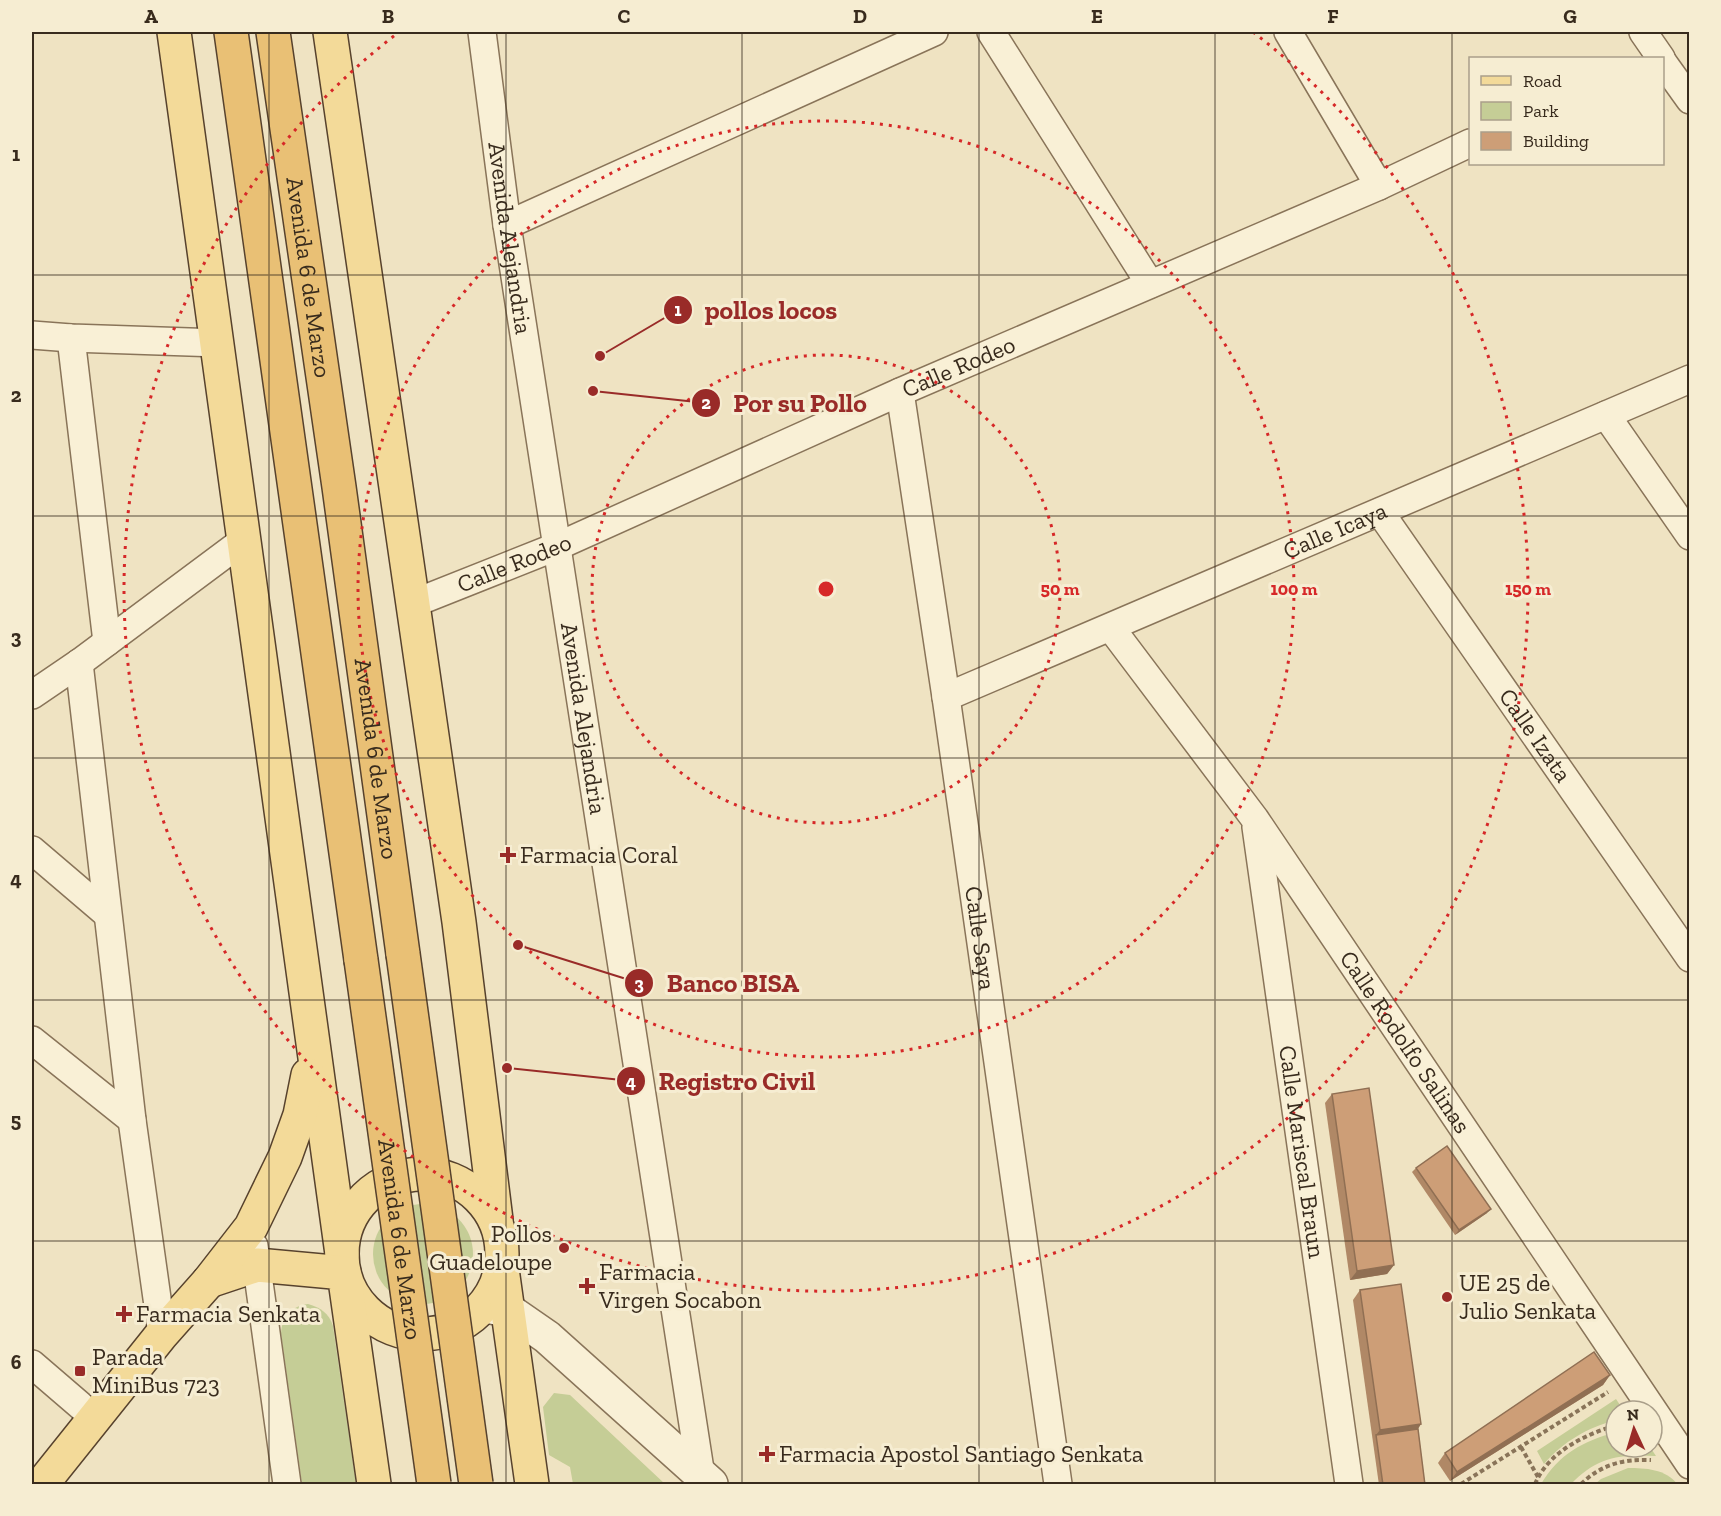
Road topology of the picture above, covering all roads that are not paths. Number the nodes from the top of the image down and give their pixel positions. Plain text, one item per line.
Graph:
1 (174, 32) edge
2 (231, 32) edge
3 (273, 32) edge
4 (330, 32) edge
5 (482, 32) edge
6 (934, 32) edge
7 (991, 32) edge
8 (1288, 32) edge
9 (1643, 32) edge
10 (1657, 57) edge
11 (1664, 66) edge
12 (1689, 100) edge
13 (1469, 143) edge
14 (1379, 186) junction
15 (507, 225) junction
16 (1150, 284) junction
17 (32, 335) edge
18 (70, 338) junction
19 (219, 343) junction
20 (1689, 379) edge
21 (900, 392) junction
22 (1606, 415) junction
23 (1380, 512) junction
24 (1689, 536) edge
25 (244, 540) junction
26 (558, 546) junction
27 (412, 604) junction
28 (1111, 628) junction
29 (107, 642) junction
30 (79, 663) junction
31 (32, 695) edge
32 (946, 697) junction
33 (1255, 819) junction
34 (32, 850) edge
35 (107, 914) junction
36 (1689, 958) edge
37 (32, 1040) edge
38 (311, 1040) junction
39 (132, 1120) junction
40 (496, 1220) junction
41 (251, 1227) junction
42 (343, 1263) junction
43 (256, 1265) junction
44 (208, 1281) junction
45 (496, 1308) junction
46 (162, 1334) junction
47 (32, 1364) edge
48 (96, 1419) junction
49 (1689, 1465) edge
50 (706, 1480) edge
51 (42, 1485) edge
52 (287, 1485) edge
53 (374, 1485) edge
54 (434, 1485) edge
55 (476, 1485) edge
56 (532, 1485) edge
57 (1058, 1485) edge
58 (1348, 1485) edge

1 - 19 main road
2 - 54 highway, Avenida 6 de Marzo, bridge
3 - 55 highway, Avenida 6 de Marzo, bridge
4 - 27 main road
5 - 15 street, Avenida Alejandria
6 - 15 street
7 - 16 street
8 - 14 street
9 - 10 street
11 - 12 street
13 - 14 street, Calle Rodeo
14 - 16 street, Calle Rodeo
15 - 26 street, Avenida Alejandria
16 - 21 street, Calle Rodeo
17 - 18 street
18 - 19 street
18 - 29 street
19 - 25 main road
20 - 22 street, Calle Icaya
21 - 26 street, Calle Rodeo
21 - 32 street, Calle Saya
22 - 23 street, Calle Icaya
22 - 24 street
23 - 28 street, Calle Icaya
23 - 36 street, Calle Izata
25 - 29 street
25 - 38 main road
26 - 27 street, Calle Rodeo
26 - 50 street, Avenida Alejandria
27 - 40 main road
28 - 32 street, Calle Icaya
28 - 33 street, Calle Rodolfo Salinas
29 - 30 street
30 - 31 street
30 - 35 street
32 - 57 street, Calle Saya
33 - 49 street, Calle Rodolfo Salinas
33 - 58 street, Calle Mariscal Braun
34 - 35 street
35 - 39 street
37 - 39 street
38 - 41 main road
38 - 42 main road
39 - 46 street
40 - 42 main road
40 - 45 main road
41 - 43 street
41 - 44 main road
42 - 43 main road
42 - 45 main road
42 - 53 main road
43 - 44 main road
43 - 52 street
44 - 46 main road
45 - 50 street
45 - 56 main road
46 - 48 main road
47 - 48 street
48 - 51 main road

